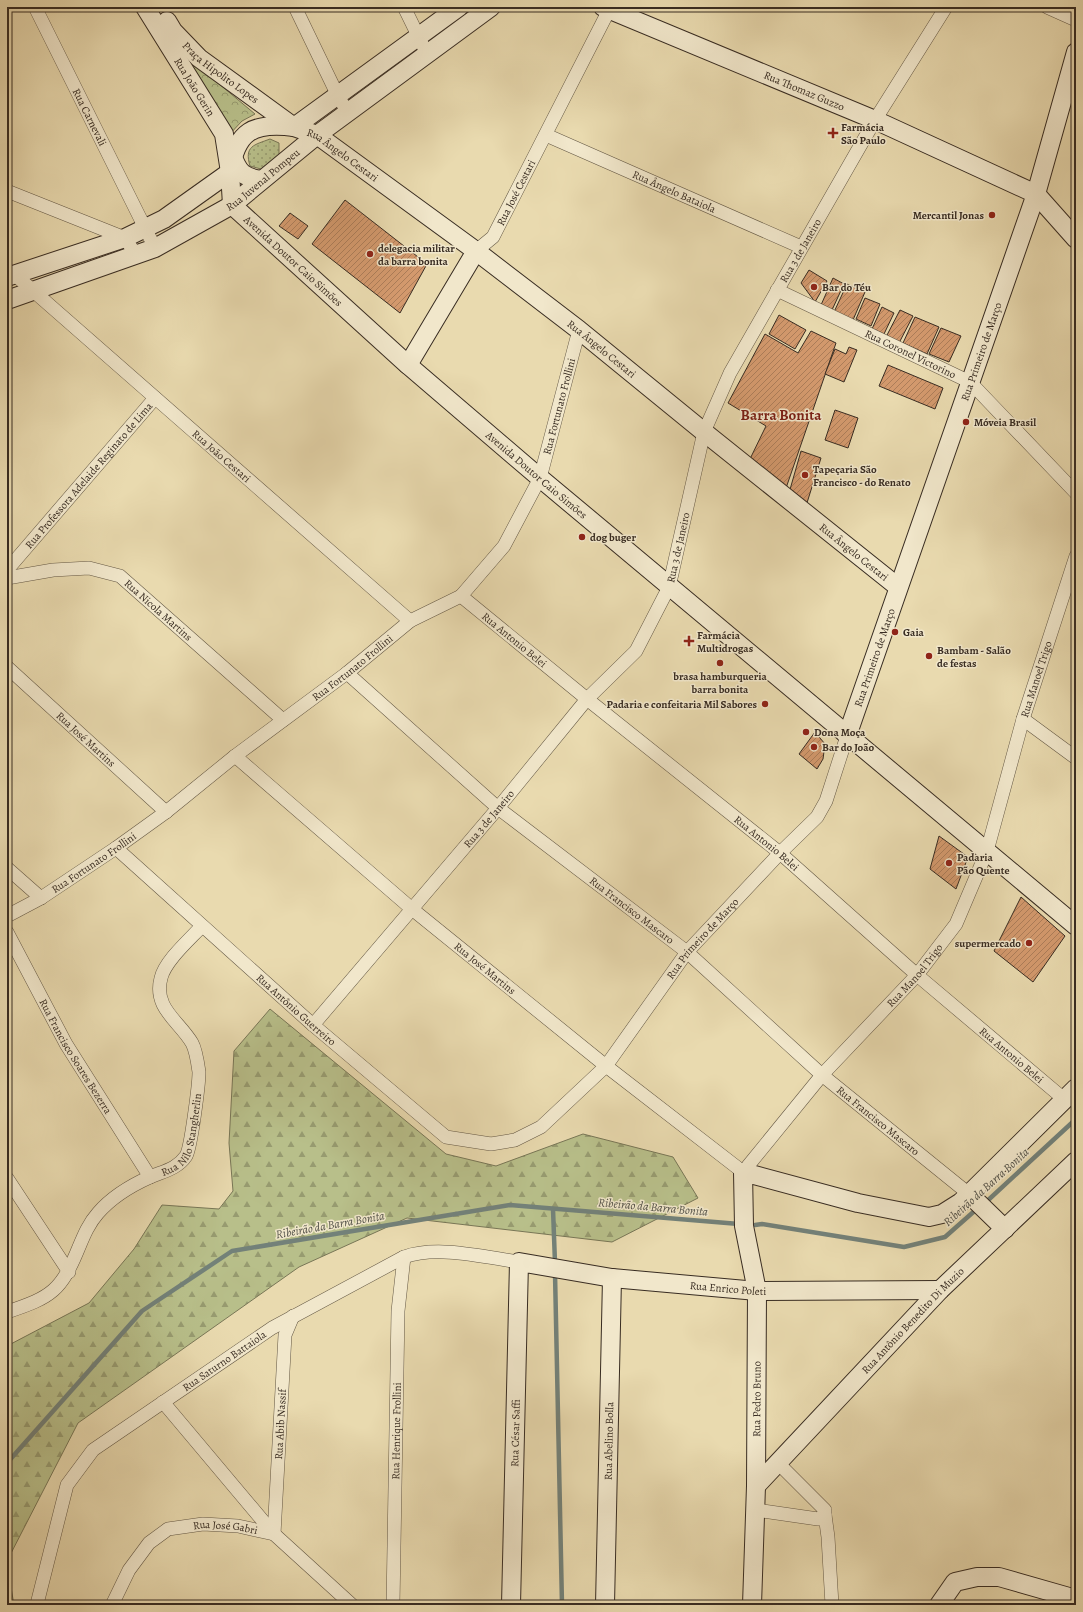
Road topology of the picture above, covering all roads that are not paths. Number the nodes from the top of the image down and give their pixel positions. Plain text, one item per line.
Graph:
1 (35, 7) edge
2 (145, 7) edge
3 (157, 7) edge
4 (295, 7) edge
5 (404, 7) edge
6 (459, 7) edge
7 (491, 7) edge
8 (946, 7) edge
9 (1046, 7) edge
10 (606, 9) edge
11 (1076, 20) edge
12 (419, 37) junction
13 (1076, 52) edge
14 (427, 54) junction
15 (338, 96) junction
16 (348, 113) junction
17 (875, 120) junction
18 (294, 127) junction
19 (317, 135) junction
20 (546, 135) junction
21 (231, 164) junction
22 (261, 180) junction
23 (7, 191) edge
24 (1036, 194) junction
25 (232, 206) junction
26 (144, 228) junction
27 (125, 238) junction
28 (1076, 238) edge
29 (801, 247) junction
30 (155, 248) junction
31 (476, 251) junction
32 (136, 255) junction
33 (11, 275) edge
34 (777, 290) junction
35 (34, 292) junction
36 (7, 300) edge
37 (580, 330) junction
38 (408, 365) junction
39 (970, 382) junction
40 (155, 398) junction
41 (704, 432) junction
42 (540, 478) junction
43 (1076, 493) edge
44 (1076, 556) edge
45 (7, 570) edge
46 (7, 578) edge
47 (668, 587) junction
48 (898, 587) junction
49 (461, 596) junction
50 (410, 621) junction
51 (7, 667) edge
52 (347, 673) junction
53 (587, 699) junction
54 (1024, 719) junction
55 (283, 720) junction
56 (847, 736) junction
57 (235, 756) junction
58 (1076, 758) edge
59 (498, 808) junction
60 (166, 812) junction
61 (116, 848) junction
62 (988, 852) junction
63 (780, 853) junction
64 (7, 868) edge
65 (41, 898) junction
66 (412, 909) junction
67 (7, 916) edge
68 (202, 926) junction
69 (1076, 926) edge
70 (7, 932) edge
71 (687, 952) junction
72 (917, 975) junction
73 (313, 1025) junction
74 (606, 1066) junction
75 (822, 1074) junction
76 (1070, 1094) edge
77 (491, 1144) joint
78 (1076, 1161) edge
79 (743, 1172) junction
80 (150, 1177) junction
81 (7, 1178) edge
82 (973, 1198) junction
83 (1003, 1227) junction
84 (404, 1257) junction
85 (519, 1262) junction
86 (69, 1272) junction
87 (612, 1278) junction
88 (940, 1290) junction
89 (757, 1291) junction
90 (7, 1312) edge
91 (293, 1316) junction
92 (163, 1402) junction
93 (778, 1463) junction
94 (756, 1486) junction
95 (756, 1510) junction
96 (821, 1517) junction
97 (274, 1534) junction
98 (1076, 1599) edge
99 (37, 1604) dead end
100 (112, 1605) edge
101 (352, 1605) edge
102 (393, 1605) edge
103 (511, 1605) edge
104 (605, 1605) edge
105 (752, 1605) edge
106 (832, 1605) edge
107 (939, 1605) edge

1 - 26 street, Rua Carnevali
2 - 21 street, Rua João Gerin
3 - 18 street, Praça Hipolito Lopes
4 - 15 street
5 - 12 street
6 - 12 street
7 - 14 street, Rua Juvenal Pompeu
8 - 17 street, Rua 3 de Janeiro
9 - 11 street
10 - 17 street, Rua Thomaz Guzzo
10 - 20 street, Rua José Cestari
12 - 14 street
12 - 15 street
13 - 24 street, Rua Primeiro de Março
14 - 16 street, Rua Juvenal Pompeu
15 - 16 street
15 - 18 street
16 - 19 street, Rua Juvenal Pompeu
17 - 24 street, Rua Thomaz Guzzo
17 - 29 street, Rua 3 de Janeiro
18 - 19 street, Rua Ângelo Cestari
18 - 21 street
19 - 22 street, Rua Juvenal Pompeu
19 - 31 street, Rua Ângelo Cestari
20 - 29 street, Rua Ângelo Bataiola
20 - 31 street, Rua José Cestari
21 - 22 street
21 - 25 street
21 - 26 street
22 - 25 street, Rua Juvenal Pompeu
23 - 27 street
24 - 28 street, Rua Thomaz Guzzo
24 - 39 street, Rua Primeiro de Março
25 - 30 street, Rua Juvenal Pompeu
25 - 38 street, Avenida Doutor Caio Simões
26 - 27 street
26 - 30 street, Rua Carnevali
27 - 32 street
27 - 33 street
29 - 34 street, Rua 3 de Janeiro
30 - 32 street, Rua Juvenal Pompeu
31 - 37 street, Rua Ângelo Cestari
31 - 38 street, Rua José Cestari
32 - 35 street, Rua Juvenal Pompeu
33 - 35 street, Rua João Cestari
34 - 39 street, Rua Coronel Victorino
34 - 41 street, Rua 3 de Janeiro
35 - 36 street, Rua Juvenal Pompeu
35 - 40 street, Rua João Cestari
37 - 41 street, Rua Ângelo Cestari
37 - 42 street, Rua Fortunato Frollini
38 - 42 street, Avenida Doutor Caio Simões
39 - 43 street, Rua Coronel Victorino
39 - 48 street, Rua Primeiro de Março
40 - 45 street, Rua Professora Adelaide Reginato de Lima
40 - 50 street, Rua João Cestari
41 - 47 street, Rua 3 de Janeiro
41 - 48 street, Rua Ângelo Cestari
42 - 47 street, Avenida Doutor Caio Simões
42 - 49 street, Rua Fortunato Frollini
44 - 54 street, Rua Manoel Trigo
46 - 55 street, Rua Nicola Martins
47 - 53 street, Rua 3 de Janeiro
47 - 56 street, Avenida Doutor Caio Simões
48 - 56 street, Rua Primeiro de Março
49 - 50 street, Rua Fortunato Frollini
49 - 53 street, Rua Antonio Belei
50 - 52 street, Rua Fortunato Frollini
51 - 60 street, Rua José Martins
52 - 55 street, Rua Fortunato Frollini
52 - 59 street, Rua Francisco Mascaro
53 - 59 street, Rua 3 de Janeiro
53 - 63 street, Rua Antonio Belei
54 - 58 street
54 - 62 street, Rua Manoel Trigo
55 - 57 street, Rua Fortunato Frollini
56 - 62 street, Avenida Doutor Caio Simões
56 - 63 street, Rua Primeiro de Março
57 - 60 street, Rua Fortunato Frollini
57 - 66 street, Rua José Martins
59 - 66 street, Rua 3 de Janeiro
59 - 71 street, Rua Francisco Mascaro
60 - 61 street, Rua Fortunato Frollini
61 - 65 street, Rua Fortunato Frollini
61 - 68 street, Rua Antônio Guerreiro
62 - 69 street, Avenida Doutor Caio Simões
62 - 72 street, Rua Manoel Trigo
63 - 71 street, Rua Primeiro de Março
63 - 72 street, Rua Antonio Belei
64 - 65 street
65 - 67 street, Rua Fortunato Frollini
66 - 73 street, Rua 3 de Janeiro
66 - 74 street, Rua José Martins
68 - 73 street, Rua Antônio Guerreiro
68 - 80 street, Rua Nilo Stangherlin
70 - 80 street, Rua Francisco Soares Bezerra
71 - 74 street, Rua Primeiro de Março
71 - 75 street, Rua Francisco Mascaro
72 - 75 street, Rua Manoel Trigo
72 - 76 street, Rua Antonio Belei
73 - 77 street, Rua Antônio Guerreiro
74 - 77 street, Rua Primeiro de Março
74 - 79 street, Rua José Martins
75 - 79 street, Rua Manoel Trigo
75 - 82 street, Rua Francisco Mascaro
76 - 82 street
78 - 83 street, Rua Antônio Benedito Di Muzio
79 - 82 street
79 - 89 street, Rua Pedro Bruno
80 - 86 street, Rua Nilo Stangherlin
81 - 86 street
82 - 83 street, Rua Francisco Mascaro
83 - 88 street, Rua Antônio Benedito Di Muzio
84 - 85 street, Rua Saturno Battaiola
84 - 91 street, Rua Saturno Battaiola
84 - 102 street, Rua Henrique Frollini
85 - 87 street, Rua Enrico Poleti
85 - 103 street, Rua César Saffi
86 - 90 street, Rua Nilo Stangherlin
87 - 89 street, Rua Enrico Poleti
87 - 104 street, Rua Abelino Bolla
88 - 89 street, Rua Enrico Poleti
88 - 93 street, Rua Antônio Benedito Di Muzio
89 - 94 street, Rua Pedro Bruno
91 - 92 street, Rua Saturno Battaiola
91 - 97 street, Rua Abib Nassif
92 - 97 street
92 - 99 street, Rua Saturno Battaiola
93 - 94 street, Rua Antônio Benedito Di Muzio
93 - 96 street
94 - 95 street, Rua Pedro Bruno
95 - 96 street
95 - 105 street, Rua Pedro Bruno
96 - 106 street
97 - 100 street, Rua José Gabri
97 - 101 street, Rua José Gabri
98 - 107 street

